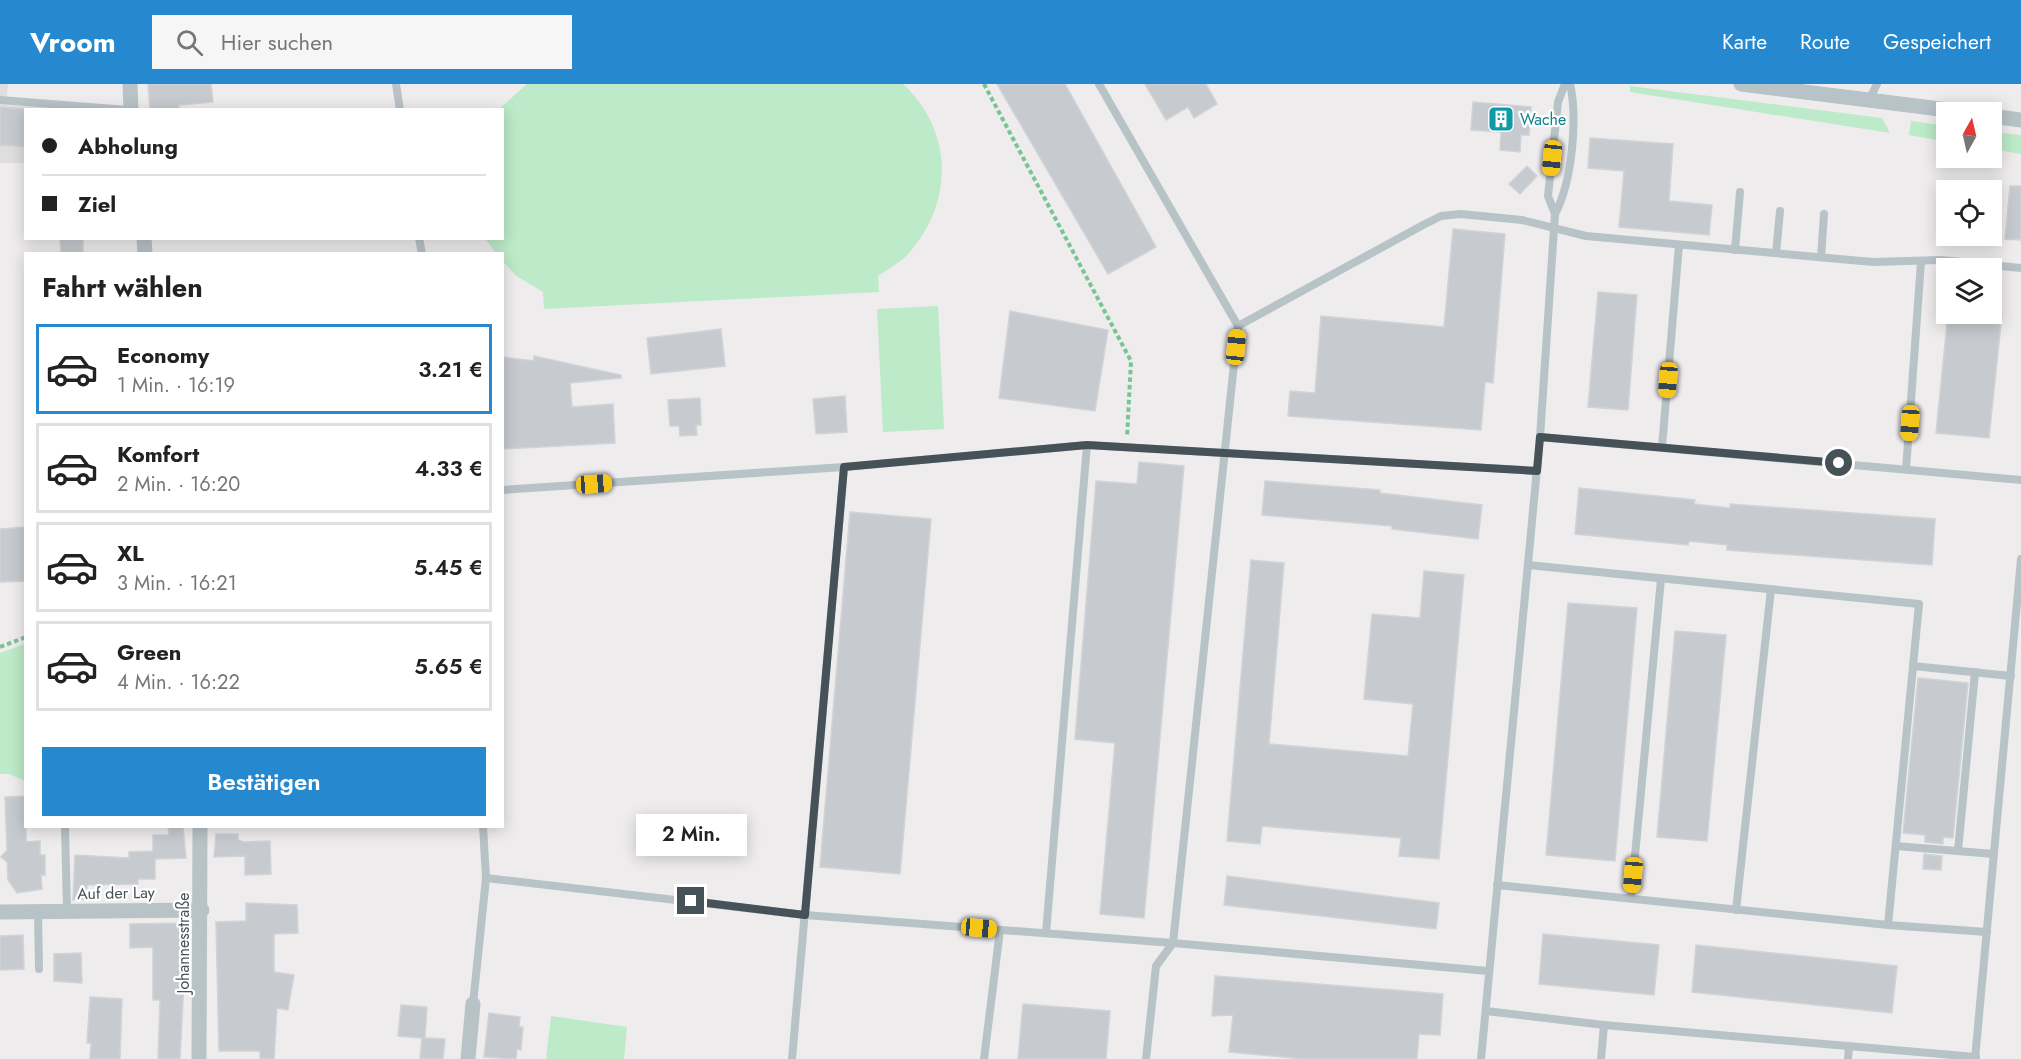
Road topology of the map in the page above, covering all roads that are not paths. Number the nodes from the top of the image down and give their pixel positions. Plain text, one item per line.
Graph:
1 (130, 84) edge
2 (396, 84) edge
3 (1099, 84) edge
4 (1568, 84) edge
5 (1741, 84) edge
6 (1877, 84) edge
7 (1763, 85) edge
8 (0, 99) edge
9 (1869, 100) junction
10 (106, 108) edge
11 (129, 108) edge
12 (400, 108) edge
13 (1936, 108) edge
14 (2002, 117) edge
15 (2021, 120) edge
16 (1740, 192) dead end
17 (1779, 211) dead end
18 (1555, 214) junction
19 (1824, 214) dead end
20 (1555, 228) junction
21 (1679, 245) junction
22 (1735, 250) junction
23 (1776, 254) junction
24 (1821, 257) junction
25 (1921, 262) junction
26 (2021, 268) edge
27 (1238, 326) junction
28 (1540, 437) junction
29 (1087, 445) junction
30 (1662, 447) junction
31 (1225, 451) junction
32 (844, 467) junction
33 (1906, 469) junction
34 (1537, 471) junction
35 (2021, 480) edge
36 (504, 490) edge
37 (2021, 559) edge
38 (1528, 565) junction
39 (1661, 579) junction
40 (1771, 589) junction
41 (1913, 666) junction
42 (1975, 672) junction
43 (2011, 676) junction
44 (65, 828) edge
45 (200, 828) edge
46 (483, 828) edge
47 (1896, 846) junction
48 (1959, 851) junction
49 (1994, 854) junction
50 (486, 878) junction
51 (1497, 885) junction
52 (1631, 898) junction
53 (202, 910) junction
54 (1736, 910) junction
55 (67, 911) junction
56 (0, 912) edge
57 (38, 912) junction
58 (805, 915) junction
59 (1888, 925) junction
60 (1000, 930) junction
61 (1987, 932) junction
62 (1046, 933) junction
63 (1173, 943) junction
64 (39, 969) dead end
65 (1488, 971) junction
66 (473, 1004) joint
67 (1486, 1011) junction
68 (1604, 1025) junction
69 (1849, 1047) junction
70 (1976, 1058) edge
71 (200, 1059) edge
72 (468, 1059) edge
73 (792, 1059) edge
74 (984, 1059) edge
75 (1146, 1059) edge
76 (1481, 1059) edge
77 (1600, 1059) edge
78 (1848, 1059) edge

1 - 11 street
2 - 12 lane
3 - 27 lane
4 - 18 lane
4 - 18 lane
5 - 7 street
6 - 9 lane
7 - 9 street
8 - 10 lane
9 - 13 street
14 - 15 street
16 - 22 lane
17 - 23 lane
18 - 20 lane
19 - 24 lane
20 - 21 lane
20 - 27 lane
20 - 28 lane
21 - 22 lane
21 - 30 lane
22 - 23 lane
23 - 24 lane
24 - 25 lane
25 - 26 lane
25 - 33 lane
27 - 31 lane
28 - 30 lane
28 - 34 lane
29 - 31 lane
29 - 32 lane
29 - 62 lane
30 - 33 lane
31 - 34 lane
31 - 63 lane
32 - 36 lane
32 - 58 lane
33 - 35 lane
34 - 38 lane
37 - 43 lane
38 - 39 lane
38 - 51 lane
39 - 40 lane
39 - 52 lane
40 - 41 lane
40 - 54 lane
41 - 42 lane
41 - 47 lane
42 - 43 lane
42 - 48 lane
43 - 49 lane
44 - 55 lane, Auf der Lay
45 - 53 street, Johannesstraße
46 - 50 lane
47 - 48 lane
47 - 59 lane
48 - 49 lane
49 - 61 lane
50 - 58 lane
50 - 66 lane
51 - 52 lane
51 - 65 lane
52 - 54 lane
53 - 55 street, Auf der Lay
53 - 71 street, Johannesstraße
54 - 59 lane
55 - 57 street, Auf der Lay
56 - 57 street, Auf der Lay
57 - 64 lane
58 - 60 lane
58 - 73 lane
59 - 61 lane
60 - 62 lane
60 - 74 lane
61 - 70 lane
62 - 63 lane
63 - 65 lane
63 - 75 lane
65 - 67 lane
66 - 72 street
67 - 68 lane
67 - 76 lane
68 - 69 lane
68 - 77 lane
69 - 70 lane
69 - 78 lane

